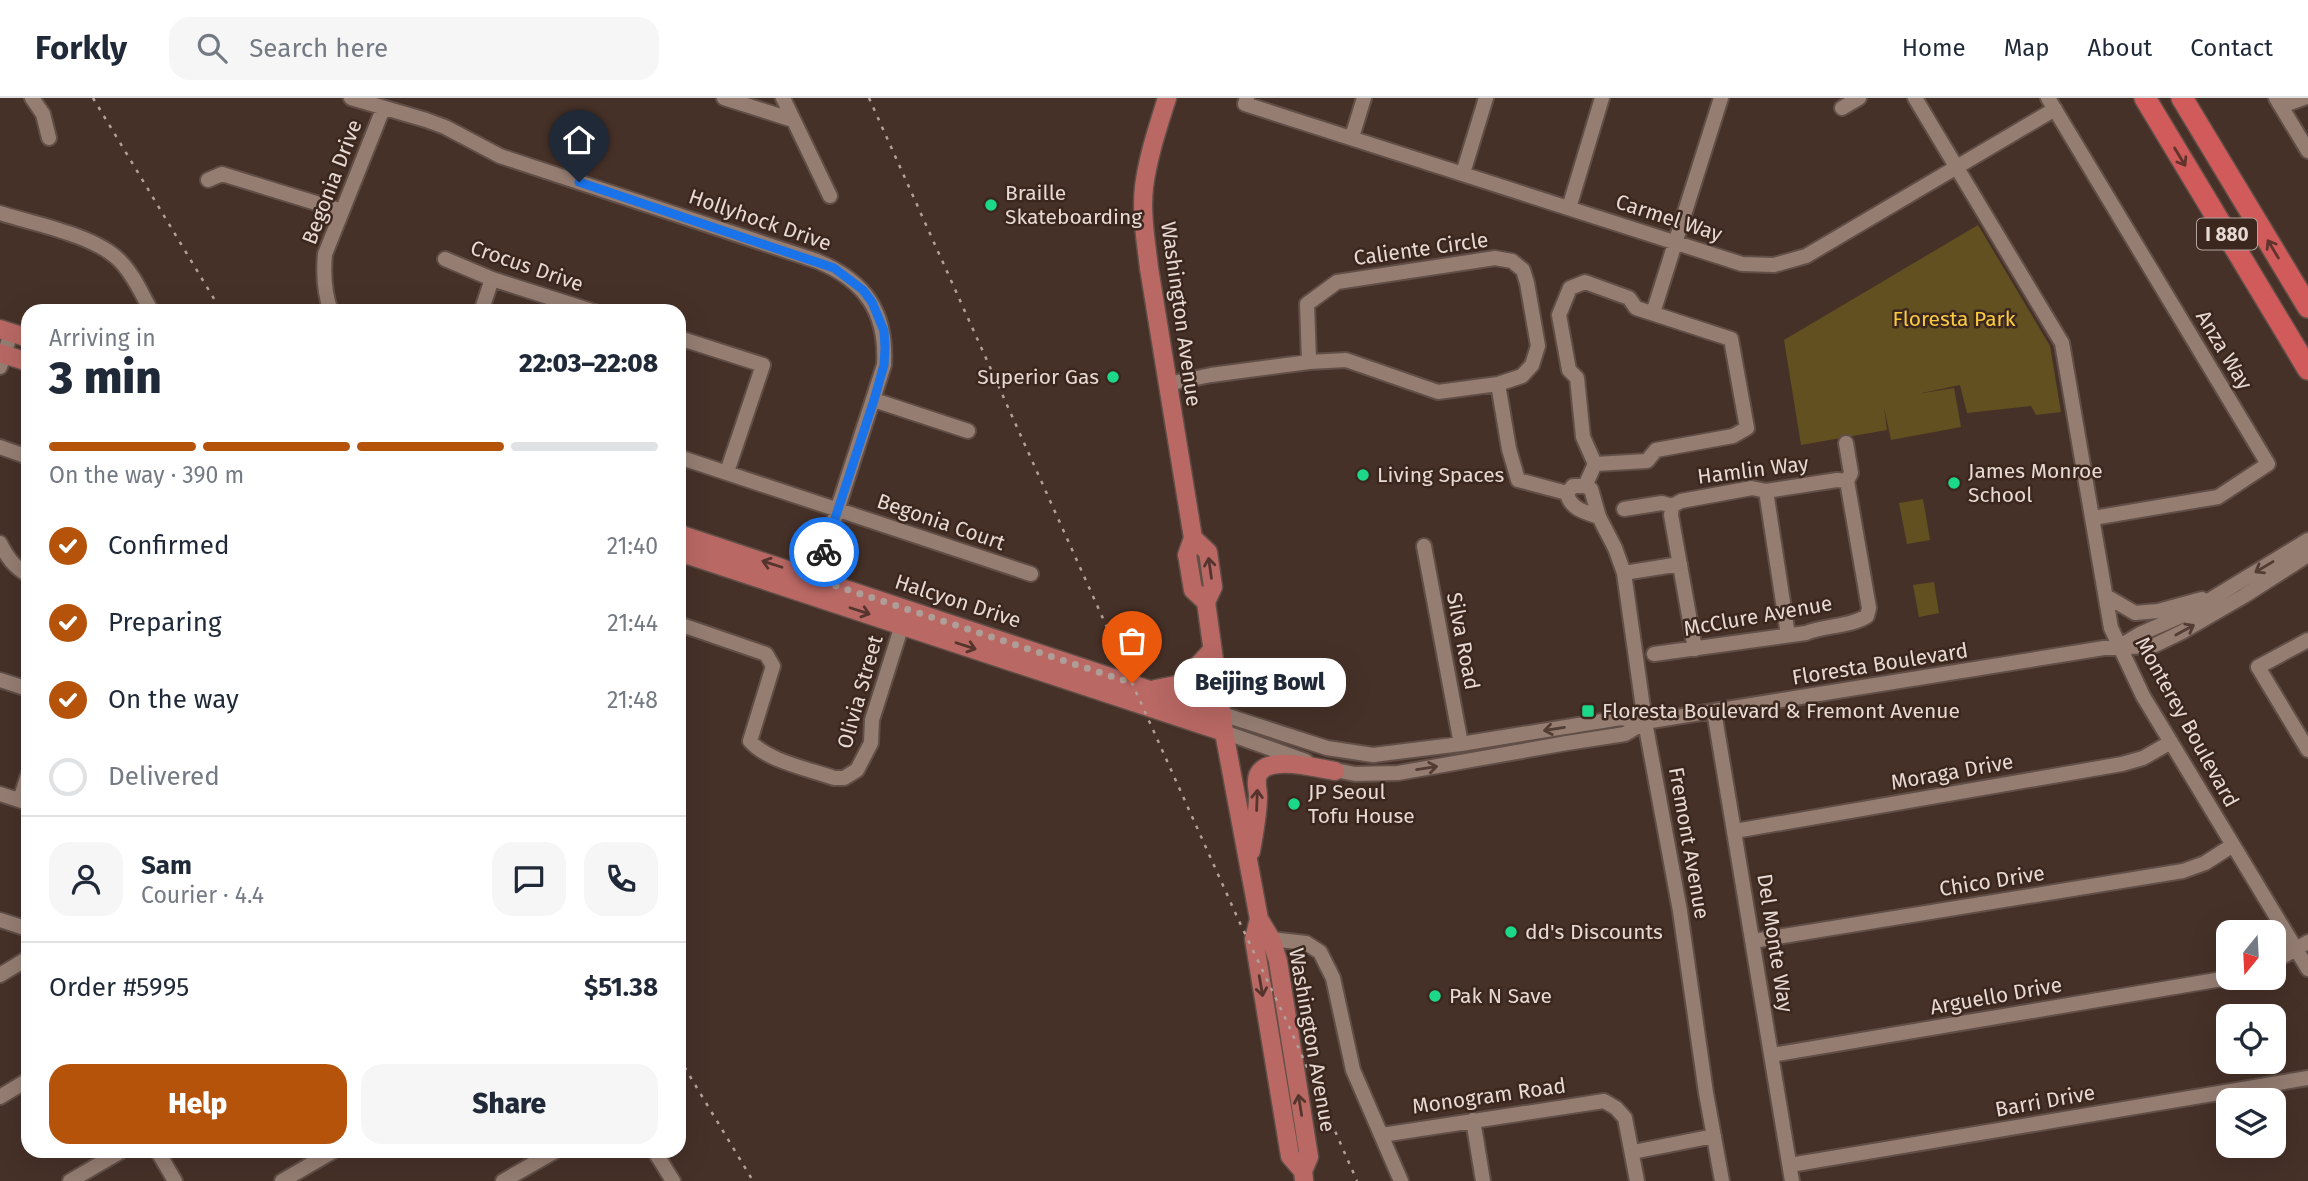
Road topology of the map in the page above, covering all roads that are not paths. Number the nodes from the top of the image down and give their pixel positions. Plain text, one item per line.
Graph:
1 (32, 98) edge
2 (351, 98) edge
3 (724, 98) edge
4 (783, 98) edge
5 (1167, 98) edge
6 (1364, 98) edge
7 (1486, 98) edge
8 (1602, 98) edge
9 (1721, 98) edge
10 (1859, 98) edge
11 (1915, 98) edge
12 (2145, 98) edge
13 (2182, 98) edge
14 (2304, 98) edge
15 (1246, 101) edge
16 (2278, 102) edge
17 (2051, 104) edge
18 (1842, 108) dead end
19 (383, 109) junction
20 (793, 120) junction
21 (1352, 137) junction
22 (49, 138) dead end
23 (2308, 151) edge
24 (1959, 168) junction
25 (1463, 173) junction
26 (208, 180) dead end
27 (830, 196) dead end
28 (1569, 208) junction
29 (342, 211) junction
30 (0, 213) edge
31 (1675, 244) junction
32 (445, 260) dead end
33 (492, 279) junction
34 (147, 304) edge
35 (329, 304) edge
36 (484, 304) edge
37 (570, 304) edge
38 (2308, 307) edge
39 (1653, 313) junction
40 (13, 333) edge
41 (686, 340) edge
42 (1, 358) edge
43 (21, 361) edge
44 (1309, 362) junction
45 (2308, 369) edge
46 (1167, 384) junction
47 (1498, 384) junction
48 (874, 400) junction
49 (968, 431) dead end
50 (1846, 443) dead end
51 (0, 447) edge
52 (21, 454) edge
53 (686, 459) edge
54 (1595, 464) junction
55 (727, 472) junction
56 (1847, 481) junction
57 (1586, 486) junction
58 (1766, 491) junction
59 (1567, 493) junction
60 (1672, 506) junction
61 (838, 509) junction
62 (1624, 509) dead end
63 (1599, 517) junction
64 (2092, 518) junction
65 (686, 536) edge
66 (2308, 540) edge
67 (0, 543) edge
68 (1424, 545) dead end
69 (686, 554) edge
70 (2308, 555) edge
71 (1680, 564) junction
72 (21, 571) edge
73 (1624, 573) junction
74 (1031, 574) dead end
75 (815, 579) junction
76 (2221, 594) junction
77 (2106, 596) junction
78 (902, 625) junction
79 (686, 626) edge
80 (1788, 635) junction
81 (2308, 640) edge
82 (2120, 646) junction
83 (1695, 649) junction
84 (1212, 650) junction
85 (1654, 654) dead end
86 (0, 680) edge
87 (21, 687) edge
88 (1152, 690) junction
89 (1714, 711) junction
90 (1645, 722) junction
91 (1223, 723) junction
92 (2171, 742) junction
93 (1461, 744) junction
94 (2308, 750) edge
95 (1335, 771) junction
96 (0, 794) edge
97 (21, 801) edge
98 (1735, 831) junction
99 (2233, 845) junction
100 (1249, 868) junction
101 (1259, 919) junction
102 (0, 920) edge
103 (21, 927) edge
104 (1271, 939) junction
105 (1753, 941) junction
106 (2302, 946) edge
107 (1256, 954) junction
108 (2286, 955) edge
109 (21, 962) edge
110 (2308, 969) edge
111 (0, 975) edge
112 (2216, 980) edge
113 (1772, 1055) junction
114 (2308, 1078) edge
115 (21, 1084) edge
116 (0, 1097) edge
117 (1473, 1120) junction
118 (1382, 1135) junction
119 (1715, 1141) junction
120 (1633, 1157) junction
121 (110, 1158) edge
122 (162, 1158) edge
123 (322, 1158) edge
124 (543, 1158) edge
125 (659, 1158) edge
126 (1790, 1166) junction
127 (1303, 1176) edge
128 (70, 1181) edge
129 (175, 1181) edge
130 (282, 1181) edge
131 (503, 1181) edge
132 (673, 1181) edge
133 (1401, 1181) edge
134 (1483, 1181) edge
135 (1637, 1181) edge
136 (1722, 1181) edge
137 (1792, 1181) edge

1 - 22 street
2 - 19 street, Hollyhock Drive
3 - 20 street
4 - 20 street
5 - 46 main road, Washington Avenue
6 - 21 street
7 - 25 street
8 - 28 street
9 - 31 street
10 - 18 street
11 - 24 street, Monterey Boulevard
12 -> 45 highway, I 880
38 -> 13 highway, I 880
14 - 16 street
15 - 21 street, Carmel Way
16 - 23 street
17 - 24 street, Carmel Way
17 - 64 street, Anza Way
19 - 29 street, Begonia Drive
19 - 48 street, Hollyhock Drive
20 - 27 street
21 - 25 street, Carmel Way
24 - 31 street, Carmel Way
24 - 64 street, Monterey Boulevard
25 - 28 street, Carmel Way
26 - 29 street
28 - 31 street, Carmel Way
29 - 35 street, Begonia Drive
30 - 34 street
31 - 39 street
32 - 33 street, Crocus Drive
33 - 36 street
33 - 37 street, Crocus Drive
39 - 54 street
39 - 54 street
40 - 42 street
41 - 55 street
42 - 43 main road
44 - 46 street
44 - 47 street
44 - 47 street, Caliente Circle
46 - 84 main road, Washington Avenue
47 - 59 street
48 - 49 street
48 - 61 street, Hollyhock Drive
50 - 56 street
51 - 52 street
53 - 55 street
54 - 57 street
55 - 61 street
56 - 58 street, Hamlin Way
56 - 80 street, McClure Avenue
57 - 59 street
57 - 63 street, Fremont Avenue
58 - 60 street, Hamlin Way
58 - 80 street
59 - 63 street
60 - 62 street, Hamlin Way
60 - 71 street
61 - 74 street, Begonia Court
61 - 75 street, Hollyhock Drive
63 - 73 street, Fremont Avenue
64 - 77 street, Monterey Boulevard
75 -> 65 main road, Halcyon Drive
66 -> 76 street, Floresta Boulevard
67 - 72 street
68 - 93 street, Silva Road
69 -> 78 main road, Halcyon Drive
82 -> 70 street, Floresta Boulevard
71 - 73 street
71 - 83 street
73 - 90 street, Fremont Avenue
75 - 88 main road, Halcyon Drive
76 - 77 street
76 - 82 street, Floresta Boulevard
77 - 82 street, Monterey Boulevard
78 - 79 street, Olivia Street
78 -> 91 main road, Halcyon Drive
80 - 83 street, McClure Avenue
81 - 94 street
82 - 89 street, Floresta Boulevard
82 - 92 street, Monterey Boulevard
83 - 85 street, McClure Avenue
84 - 88 main road
84 - 91 main road, Washington Avenue
86 - 87 street
88 - 91 main road, Halcyon Drive
89 - 90 street, Floresta Boulevard
89 - 98 street, Del Monte Way
90 -> 93 street, Floresta Boulevard
95 -> 90 street, Floresta Boulevard
90 - 119 street, Fremont Avenue
91 - 93 street, Floresta Boulevard
91 - 95 street, Floresta Boulevard
91 - 100 main road, Washington Avenue
92 - 98 street, Moraga Drive
92 - 99 street, Monterey Boulevard
100 -> 95 main road
96 - 97 street
98 - 105 street, Del Monte Way
99 - 105 street, Chico Drive
99 - 106 street, Monterey Boulevard
100 - 101 main road, Washington Avenue
101 - 104 main road, Washington Avenue
101 - 107 main road, Washington Avenue
102 - 103 street
104 - 107 street
104 - 118 street
127 -> 104 main road, Washington Avenue
105 - 113 street, Del Monte Way
106 - 108 street
106 - 110 street, Monterey Boulevard
107 -> 127 main road, Washington Avenue
109 - 111 street
112 - 113 street, Arguello Drive
113 - 126 street, Del Monte Way
114 - 126 street, Barri Drive
115 - 116 street
117 - 118 street, Monogram Road
117 - 120 street, Monogram Road
117 - 134 street
118 - 133 street
119 - 120 street
119 - 136 street, Fremont Avenue
120 - 135 street
121 - 128 street
122 - 129 street
123 - 130 street
124 - 131 street
125 - 132 street
126 - 137 street, Del Monte Way

